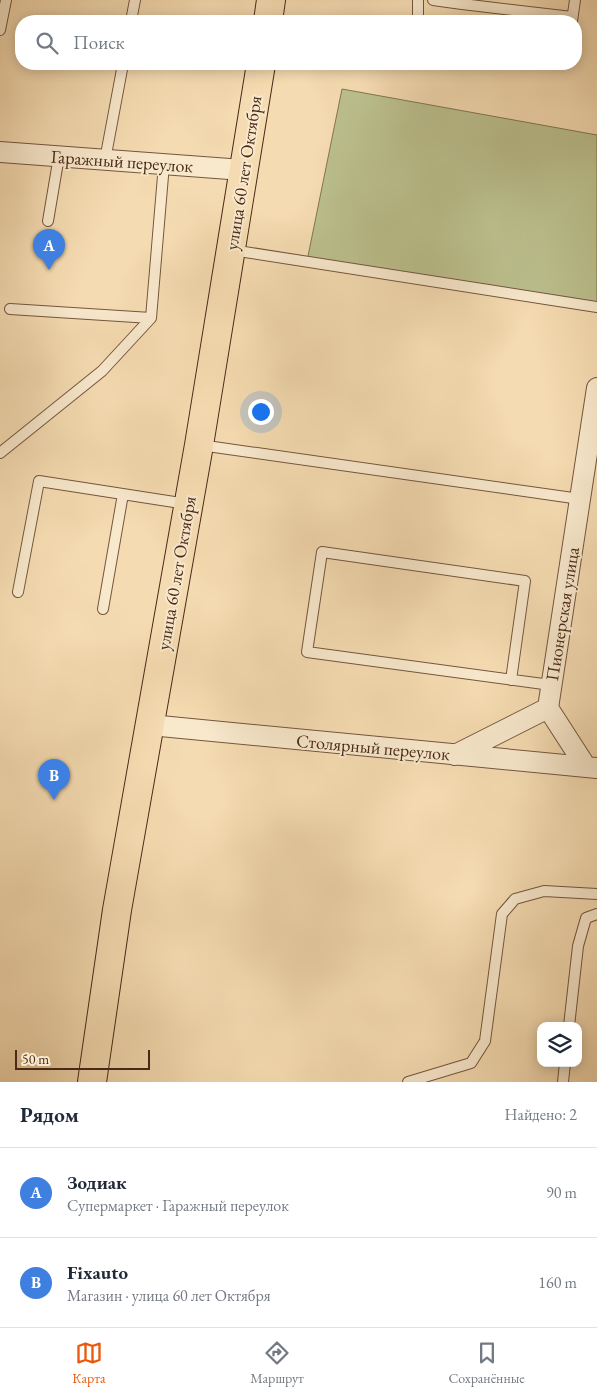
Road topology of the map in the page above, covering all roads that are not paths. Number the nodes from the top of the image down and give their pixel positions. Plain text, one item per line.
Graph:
1 (6, 0) edge
2 (135, 0) edge
3 (272, 0) edge
4 (418, 0) edge
5 (433, 0) edge
6 (575, 0) edge
7 (462, 2) edge
8 (132, 15) edge
9 (269, 15) edge
10 (418, 15) edge
11 (546, 15) edge
12 (573, 15) edge
13 (0, 30) edge
14 (122, 70) edge
15 (260, 70) edge
16 (0, 152) edge
17 (58, 156) junction
18 (106, 160) junction
19 (164, 164) junction
20 (243, 170) junction
21 (48, 221) dead end
22 (230, 250) junction
23 (597, 307) edge
24 (10, 310) dead end
25 (151, 318) junction
26 (597, 388) edge
27 (199, 445) junction
28 (0, 453) edge
29 (123, 494) junction
30 (580, 499) junction
31 (188, 504) junction
32 (18, 592) dead end
33 (103, 609) dead end
34 (511, 680) junction
35 (551, 685) junction
36 (548, 708) junction
37 (150, 726) junction
38 (455, 755) junction
39 (592, 767) edge
40 (597, 894) edge
41 (597, 914) edge
42 (569, 1022) edge
43 (565, 1067) edge
44 (92, 1082) edge
45 (408, 1082) edge
46 (563, 1082) edge

1 - 13 lane
2 - 8 lane
3 - 9 main road
4 - 10 lane
5 - 7 lane
6 - 12 lane
7 - 11 lane
14 - 18 lane
15 - 20 main road, улица 60 лет Октября
16 - 17 street, Гаражный переулок
17 - 18 street, Гаражный переулок
17 - 21 lane
18 - 19 street, Гаражный переулок
19 - 20 street, Гаражный переулок
19 - 25 lane
20 - 22 main road, улица 60 лет Октября
22 - 23 lane
22 - 27 main road, улица 60 лет Октября
24 - 25 lane
25 - 28 lane
26 - 30 street, Пионерская улица
27 - 30 lane
27 - 31 main road, улица 60 лет Октября
29 - 31 lane
29 - 32 lane
29 - 33 lane
30 - 35 street, Пионерская улица
31 - 37 main road, улица 60 лет Октября
34 - 34 lane
34 - 35 lane
35 - 36 street, Пионерская улица
36 - 38 street
36 - 39 street
37 - 38 street, Столярный переулок
37 - 44 main road, улица 60 лет Октября
38 - 39 street, Столярный переулок
40 - 45 lane
41 - 42 lane
43 - 46 lane

